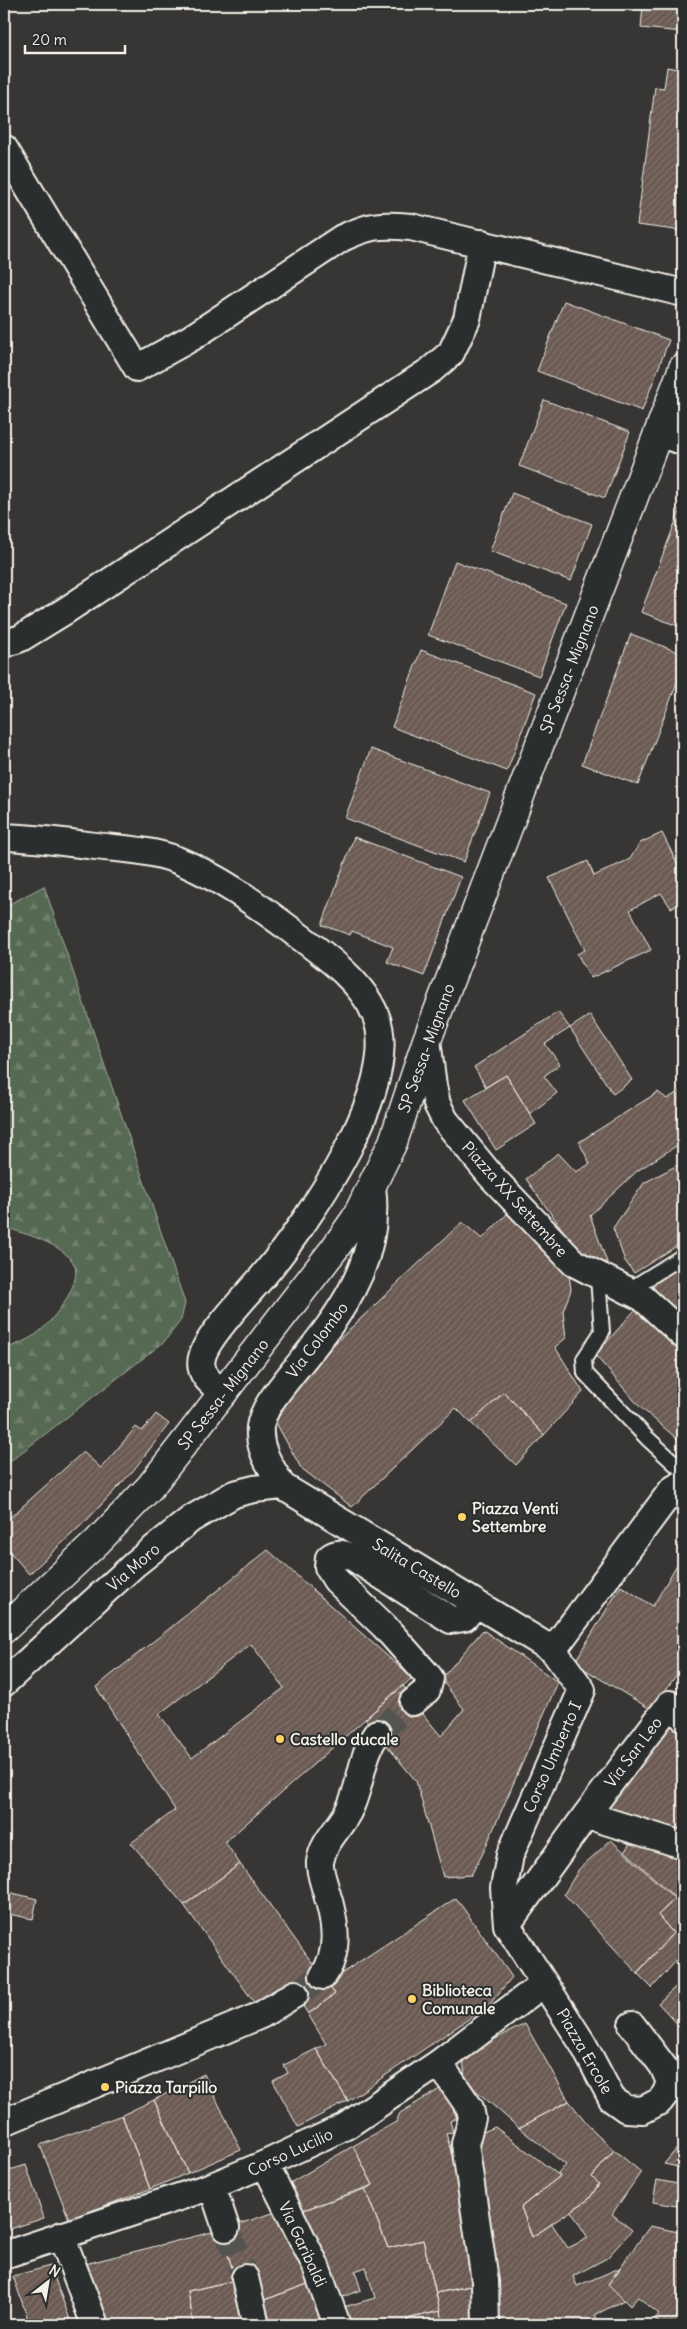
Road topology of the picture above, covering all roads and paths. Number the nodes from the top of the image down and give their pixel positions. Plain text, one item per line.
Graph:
1 (4, 148) edge
2 (482, 243) junction
3 (683, 293) edge
4 (683, 368) edge
5 (671, 437) edge
6 (4, 644) edge
7 (4, 837) edge
8 (427, 1040) junction
9 (372, 1187) junction
10 (683, 1256) edge
11 (598, 1277) junction
12 (629, 1290) junction
13 (683, 1335) edge
14 (224, 1393) junction
15 (683, 1471) edge
16 (683, 1483) edge
17 (282, 1486) junction
18 (476, 1604) junction
19 (4, 1628) edge
20 (553, 1650) junction
21 (4, 1683) edge
22 (413, 1702) tunnel mouth
23 (683, 1717) edge
24 (377, 1733) tunnel mouth
25 (586, 1815) junction
26 (683, 1845) edge
27 (507, 1925) junction
28 (323, 1976) tunnel mouth
29 (544, 1983) junction
30 (295, 1994) tunnel mouth
31 (632, 2024) dead end
32 (439, 2063) junction
33 (4, 2122) edge
34 (265, 2164) junction
35 (212, 2186) junction
36 (226, 2228) tunnel mouth
37 (61, 2235) junction
38 (4, 2255) edge
39 (245, 2278) tunnel mouth
40 (95, 2325) edge
41 (256, 2325) edge
42 (337, 2325) edge
43 (486, 2325) edge

1 - 2 street
2 - 3 street
2 - 6 street
4 - 5 street, SP Sessa- Mignano
5 - 8 street, SP Sessa- Mignano
7 - 14 street
8 - 9 street, SP Sessa- Mignano
8 - 11 street, Piazza XX Settembre
9 - 14 street, SP Sessa- Mignano
9 - 17 street, Via Colombo
10 - 12 lane
11 - 12 street, Piazza XX Settembre
11 - 15 lane
12 - 13 street, Piazza XX Settembre
14 - 19 street, SP Sessa- Mignano
16 - 20 street
17 - 18 street, Salita Castello
17 - 21 street, Via Moro
18 - 20 street, Salita Castello
18 - 22 street
20 - 27 street, Corso Umberto I
23 - 25 street, Via San Leo
24 - 28 street
25 - 26 street
25 - 27 street
27 - 29 street, Corso Umberto I
29 - 31 street, Piazza Ercole
29 - 32 street, Corso Lucilio
30 - 33 street
32 - 34 street, Corso Lucilio
32 - 43 street
34 - 35 street, Corso Lucilio
34 - 42 street, Via Garibaldi
35 - 36 street
35 - 37 street, Corso Lucilio
37 - 38 street, Corso Lucilio
37 - 40 street
39 - 41 street

